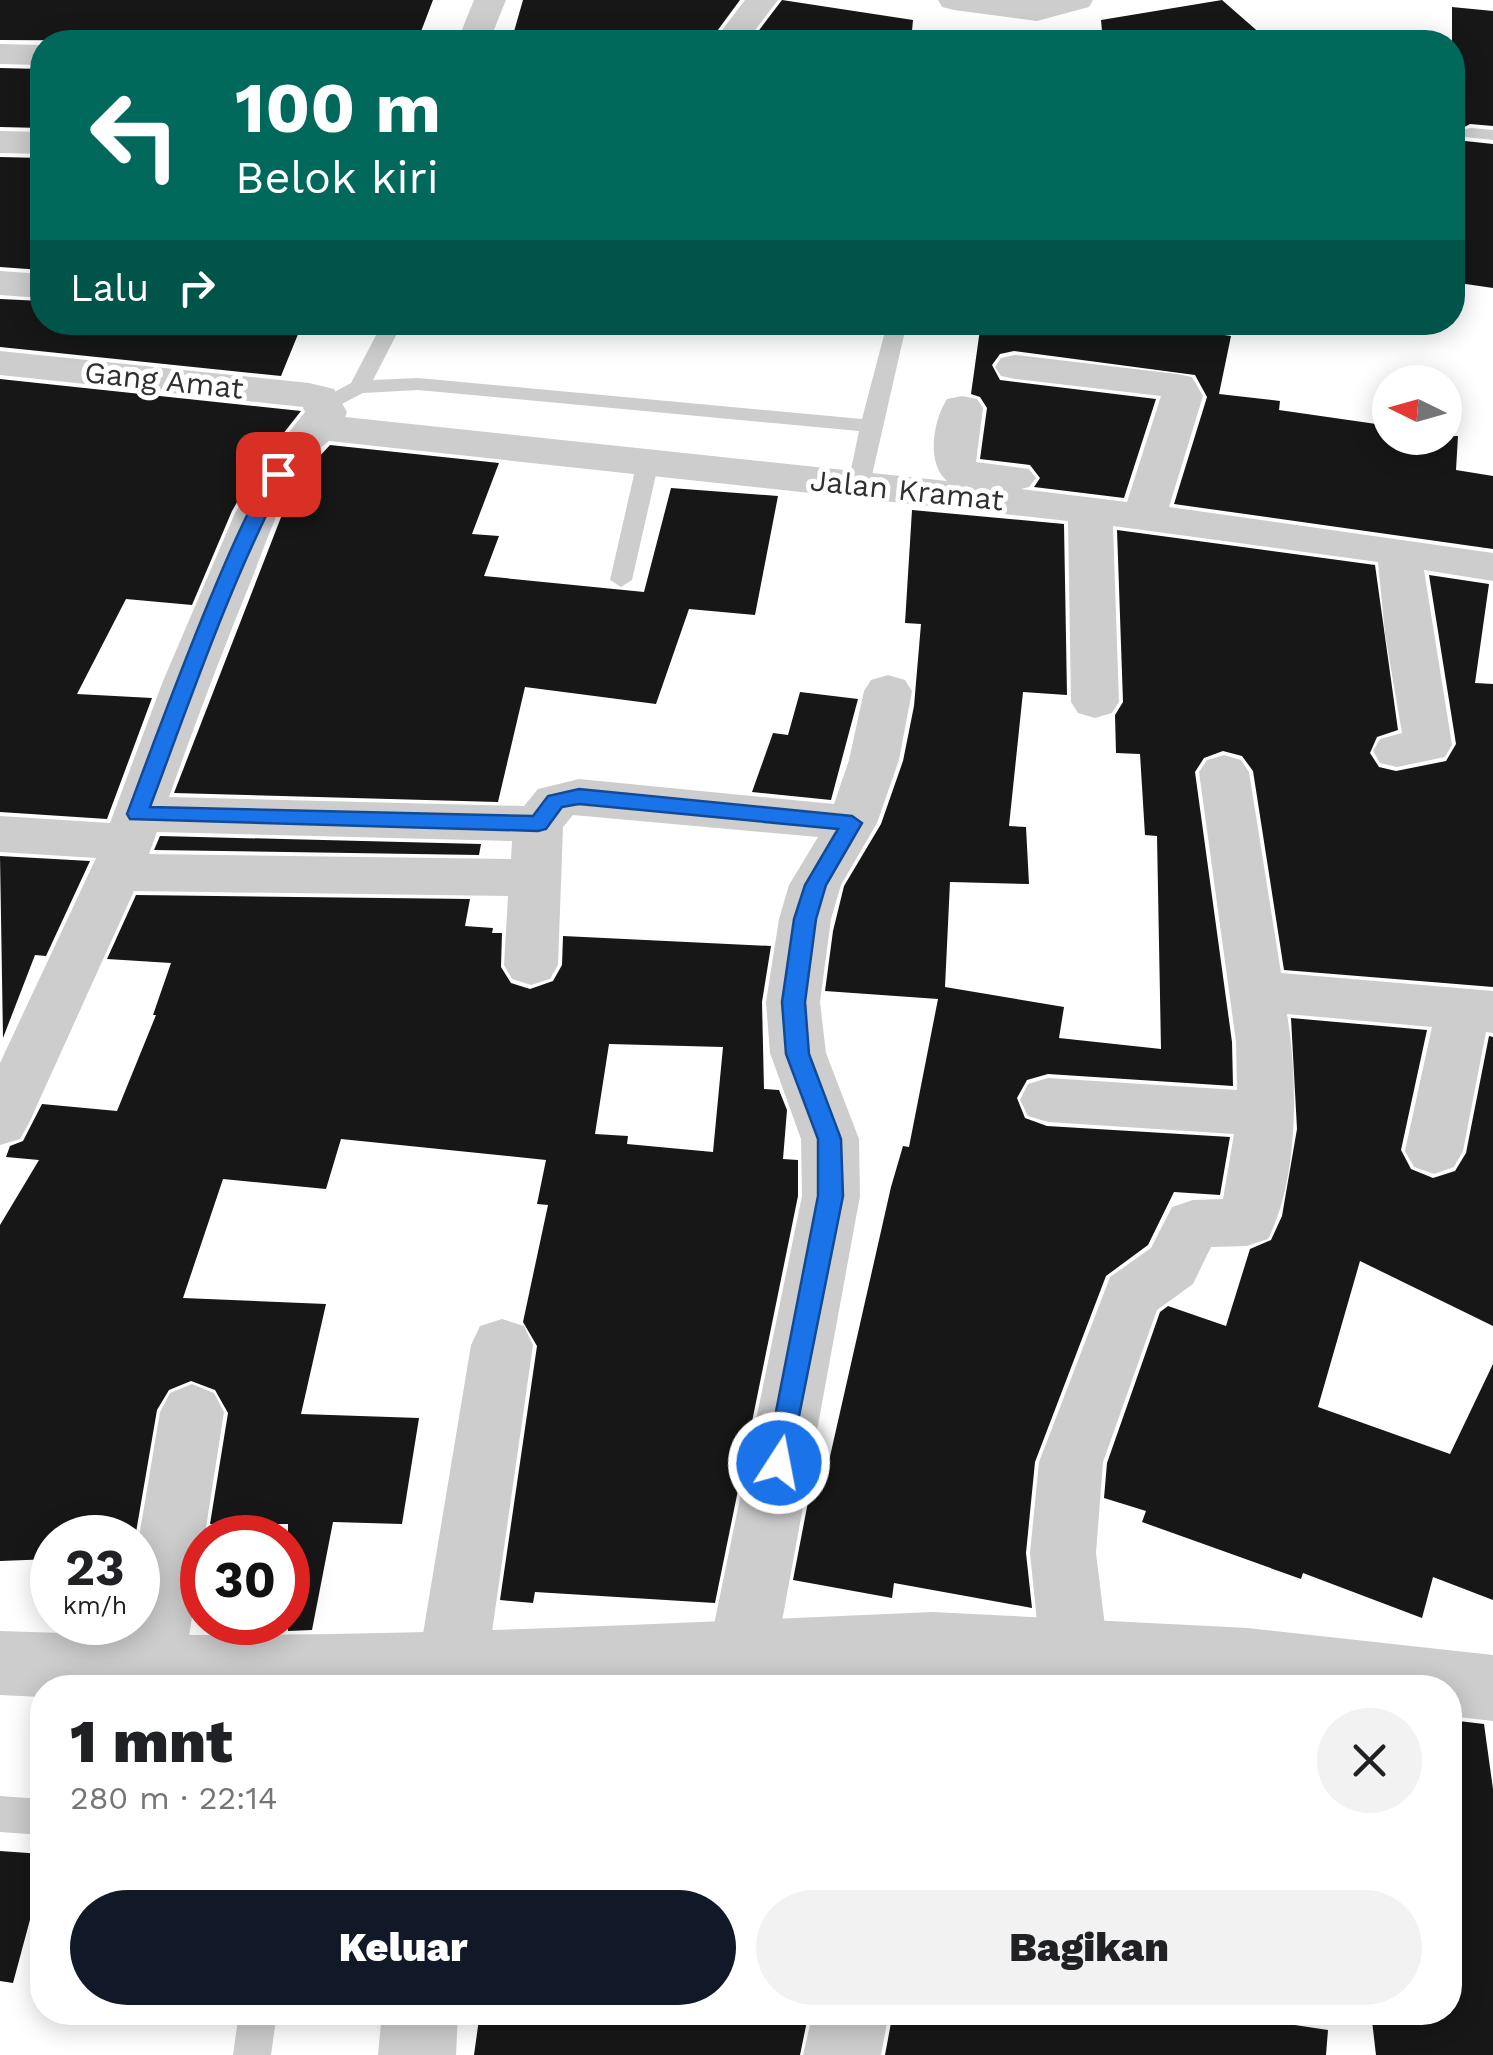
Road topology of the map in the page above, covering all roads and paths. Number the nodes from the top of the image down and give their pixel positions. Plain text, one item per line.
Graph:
1 (490, 0) edge
2 (762, 0) edge
3 (954, 0) edge
4 (1070, 1) edge
5 (478, 30) edge
6 (738, 30) edge
7 (0, 54) edge
8 (30, 55) edge
9 (1470, 133) dead end
10 (1493, 135) edge
11 (0, 142) edge
12 (30, 143) edge
13 (0, 284) edge
14 (30, 285) edge
15 (384, 335) edge
16 (894, 335) edge
17 (0, 363) edge
18 (1014, 367) dead end
19 (335, 406) junction
20 (962, 408) dead end
21 (871, 426) junction
22 (647, 466) junction
23 (858, 484) junction
24 (1148, 502) junction
25 (1090, 508) junction
26 (1399, 551) junction
27 (1493, 567) edge
28 (621, 580) dead end
29 (888, 691) dead end
30 (1096, 702) dead end
31 (1397, 751) dead end
32 (1224, 772) dead end
33 (852, 823) junction
34 (538, 824) junction
35 (0, 834) edge
36 (127, 843) junction
37 (536, 878) junction
38 (530, 966) dead end
39 (1258, 991) junction
40 (1478, 1010) edge
41 (1048, 1100) dead end
42 (1266, 1114) junction
43 (0, 1124) edge
44 (1434, 1150) dead end
45 (502, 1345) dead end
46 (192, 1412) dead end
47 (1074, 1651) junction
48 (742, 1654) junction
49 (0, 1664) edge
50 (927, 1666) edge
51 (150, 1669) junction
52 (1248, 1674) edge
53 (264, 1675) edge
54 (450, 1675) edge
55 (463, 1675) edge
56 (1462, 1686) edge
57 (1493, 1688) edge
58 (0, 1814) edge
59 (30, 1817) edge
60 (256, 2025) edge
61 (419, 2025) edge
62 (849, 2025) edge
63 (252, 2055) edge
64 (416, 2055) edge
65 (842, 2055) edge

1 - 5 street
2 - 6 street
3 - 4 street
7 - 8 street
9 - 10 lane
11 - 12 street
13 - 14 street
15 - 19 lane
16 - 21 lane
17 - 19 street, Gang Amat
18 - 24 street
19 - 21 lane
19 - 22 street, Jalan Kramat
19 - 36 street
20 - 24 street
21 - 23 lane
22 - 23 street, Jalan Kramat
22 - 28 lane
23 - 25 street, Jalan Kramat
24 - 25 street, Jalan Kramat
24 - 26 street, Jalan Kramat
25 - 30 street
26 - 27 street, Jalan Kramat
26 - 31 street
29 - 33 street
32 - 39 street
33 - 34 street
33 - 48 street
34 - 36 street
34 - 37 street
35 - 36 street
36 - 37 street
36 - 43 street
37 - 38 street
39 - 40 street
39 - 42 street
40 - 44 street
41 - 42 street
42 - 47 street
45 - 54 street
46 - 51 street
47 - 50 street
47 - 52 street
48 - 50 street
48 - 55 street
49 - 51 street
51 - 53 street
56 - 57 street
58 - 59 lane
60 - 63 lane
61 - 64 street
62 - 65 street

